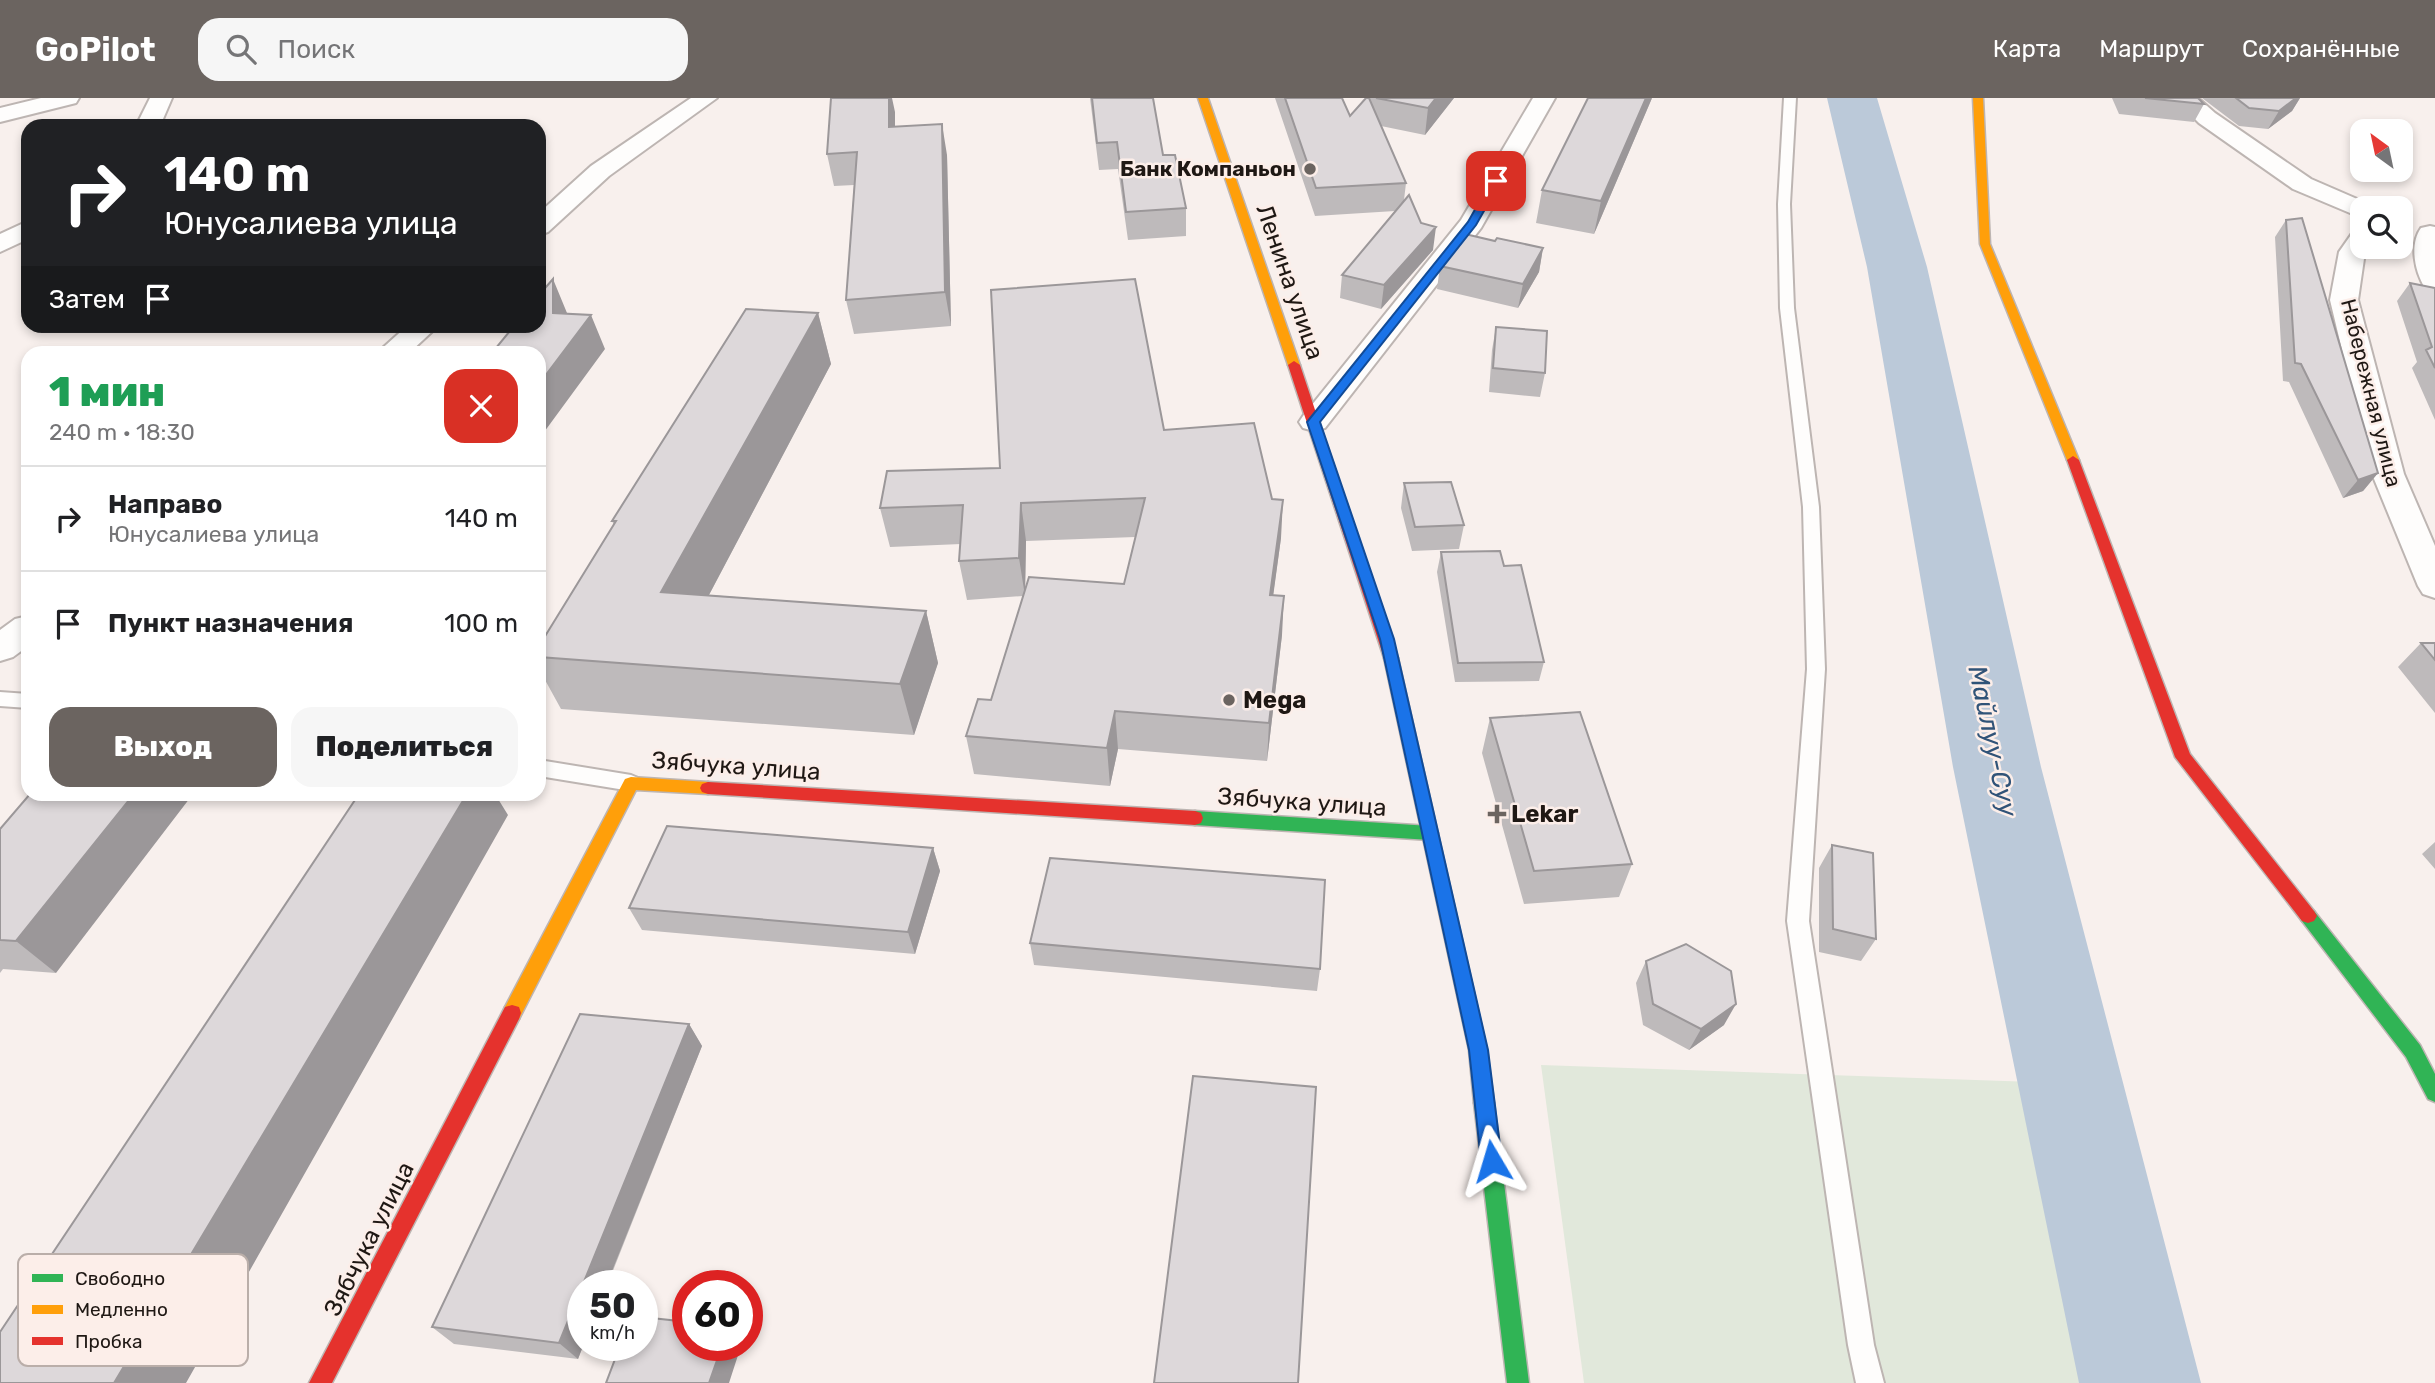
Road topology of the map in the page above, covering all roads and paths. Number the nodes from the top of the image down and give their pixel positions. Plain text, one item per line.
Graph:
1 (68, 98) edge
2 (161, 98) edge
3 (706, 98) edge
4 (1203, 98) edge
5 (1544, 98) edge
6 (1790, 98) edge
7 (1978, 98) edge
8 (2185, 98) edge
9 (0, 115) edge
10 (151, 119) edge
11 (2350, 205) edge
12 (546, 221) edge
13 (21, 233) edge
14 (2425, 233) edge
15 (0, 244) edge
16 (2351, 259) edge
17 (2435, 282) edge
18 (416, 333) edge
19 (400, 346) edge
20 (1314, 422) junction
21 (2435, 586) edge
22 (21, 633) edge
23 (0, 648) edge
24 (0, 699) edge
25 (21, 700) edge
26 (546, 769) edge
27 (631, 783) junction
28 (1430, 833) junction
29 (2435, 1093) edge
30 (320, 1383) edge
31 (1518, 1383) edge
32 (1870, 1383) edge

1 - 9 street
2 - 10 street
3 - 12 street
4 - 20 street, Ленина улица
5 - 20 street
6 - 32 lane
7 - 29 street
8 - 11 street
13 - 15 street
14 - 17 street
16 - 21 street, Набережная улица
18 - 19 street
20 - 28 street, Ленина улица
22 - 23 street
24 - 25 lane
26 - 27 lane
27 - 28 street, Зябчука улица
27 - 30 street, Зябчука улица
28 - 31 street, Ленина улица

